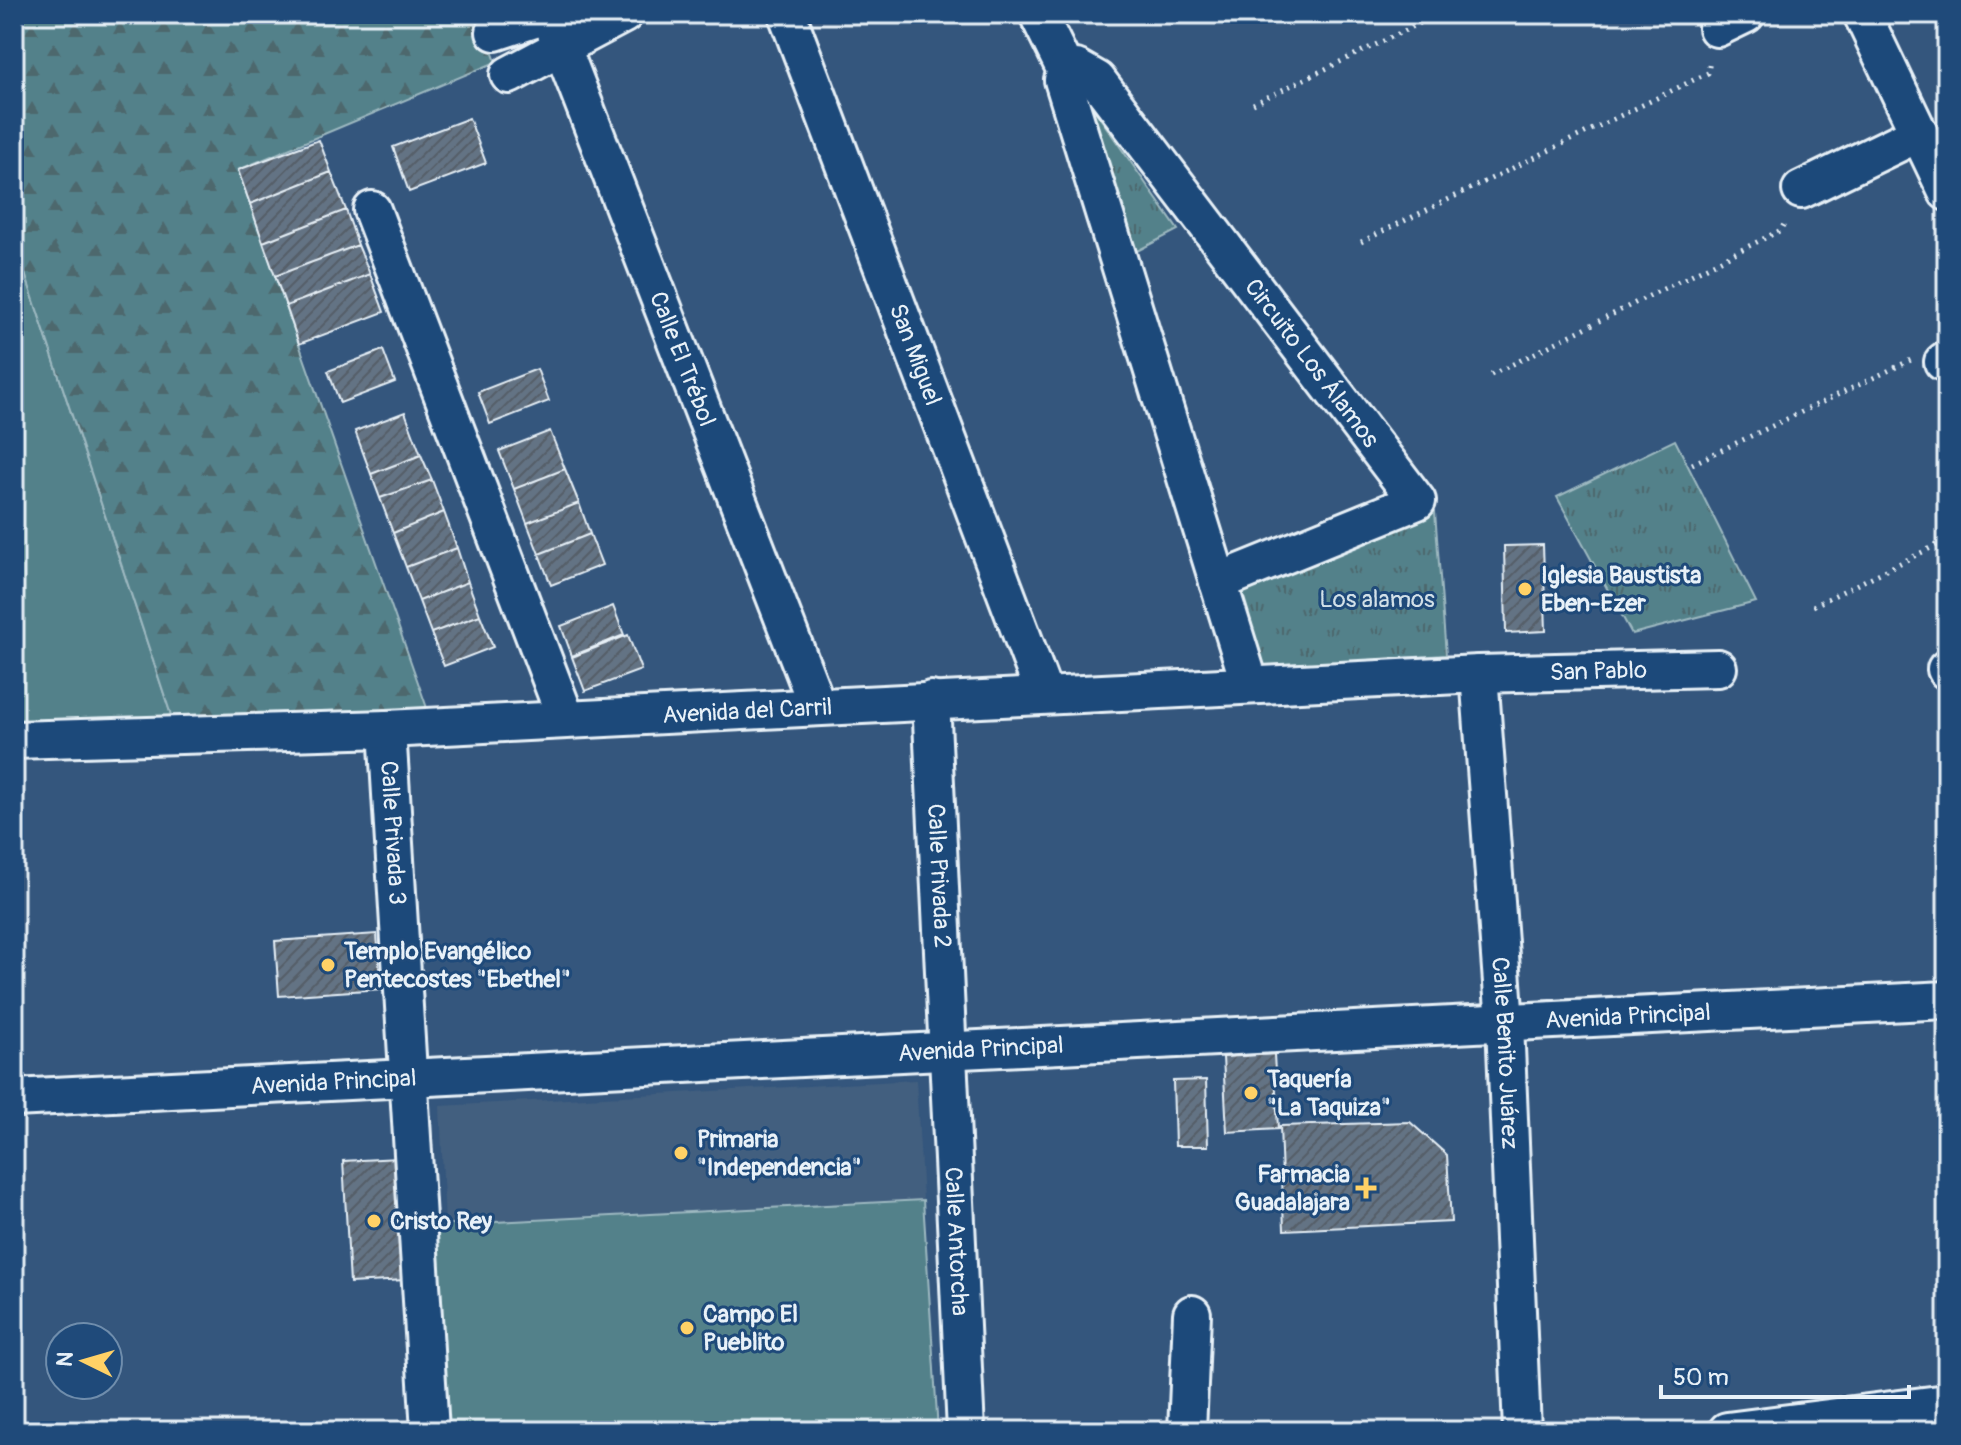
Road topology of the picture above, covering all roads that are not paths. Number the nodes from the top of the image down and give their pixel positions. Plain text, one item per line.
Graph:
1 (624, 14) edge
2 (787, 14) edge
3 (1038, 14) edge
4 (1862, 14) edge
5 (552, 22) edge
6 (495, 32) dead end
7 (1066, 71) junction
8 (509, 75) dead end
9 (1919, 133) junction
10 (1801, 190) road end
11 (1947, 192) edge
12 (372, 210) dead end
13 (1218, 582) junction
14 (1718, 668) dead end
15 (1479, 674) junction
16 (1250, 685) junction
17 (1044, 694) junction
18 (931, 700) junction
19 (817, 705) junction
20 (566, 719) junction
21 (387, 729) junction
22 (14, 740) edge
23 (1947, 1000) edge
24 (1505, 1023) junction
25 (949, 1052) junction
26 (411, 1078) junction
27 (14, 1098) edge
28 (1192, 1314) dead end
29 (1947, 1403) edge
30 (430, 1431) edge
31 (966, 1431) edge
32 (1187, 1431) edge
33 (1522, 1431) edge
34 (1727, 1431) edge

1 - 5 street
2 - 17 street, San Miguel
3 - 7 street
4 - 9 street
5 - 6 street
5 - 8 street
5 - 19 street, Calle El Trébol
7 - 13 street
7 - 13 street, Circuito Los Álamos
9 - 10 street
9 - 11 street
12 - 20 street
13 - 16 street
14 - 15 street, San Pablo
15 - 16 street, Avenida del Carril
15 - 24 street, Calle Benito Juárez
16 - 17 street, Avenida del Carril
17 - 18 street, Avenida del Carril
18 - 19 street, Avenida del Carril
18 - 25 street, Calle Privada 2
19 - 20 street, Avenida del Carril
20 - 21 street, Avenida del Carril
21 - 22 street, Avenida del Carril
21 - 26 street, Calle Privada 3
23 - 24 street, Avenida Principal
24 - 25 street, Avenida Principal
24 - 33 street, Calle Benito Juárez
25 - 26 street, Avenida Principal
25 - 31 street, Calle Antorcha
26 - 27 street, Avenida Principal
26 - 30 street, Calle Privada 3
28 - 32 street
29 - 34 street

